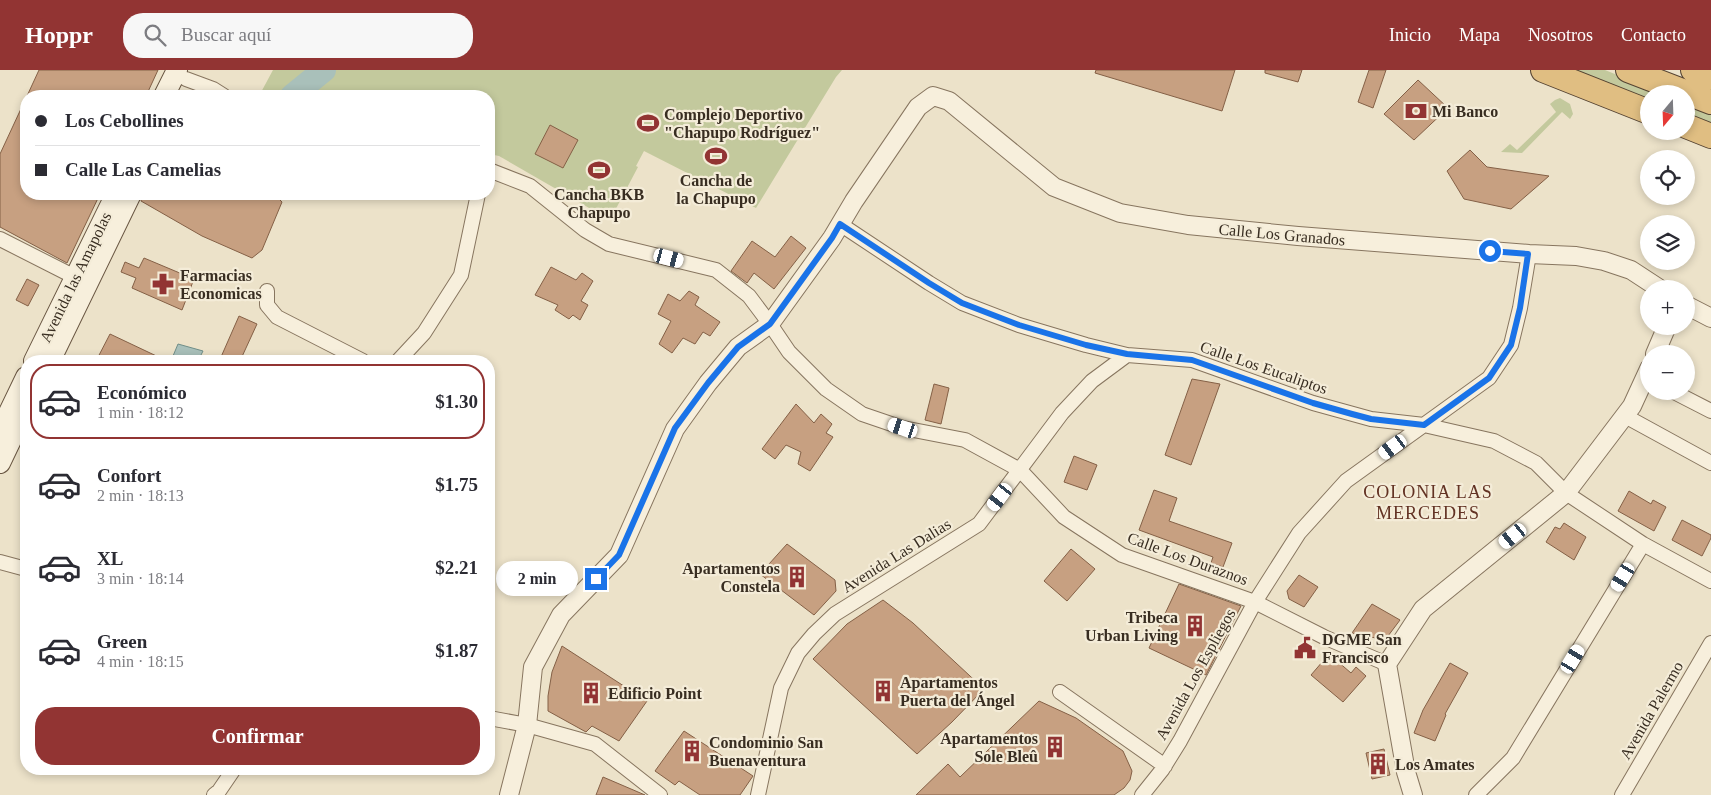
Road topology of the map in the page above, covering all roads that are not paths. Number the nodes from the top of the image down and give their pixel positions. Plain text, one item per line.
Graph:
1 (1543, 70) edge
2 (1628, 70) edge
3 (1694, 70) edge
4 (1711, 77) edge
5 (183, 79) edge
6 (171, 90) edge
7 (210, 90) edge
8 (1711, 102) edge
9 (1640, 108) edge
10 (1695, 130) edge
11 (1711, 136) edge
12 (495, 172) edge
13 (113, 200) edge
14 (128, 200) edge
15 (477, 200) edge
16 (840, 224) junction
17 (0, 239) edge
18 (1528, 254) junction
19 (75, 276) junction
20 (1646, 280) edge
21 (267, 291) dead end
22 (1695, 310) edge
23 (1711, 318) edge
24 (770, 324) junction
25 (1100, 349) junction
26 (1127, 354) junction
27 (37, 355) edge
28 (53, 355) edge
29 (351, 355) edge
30 (404, 355) edge
31 (1105, 371) junction
32 (20, 389) edge
33 (1640, 390) edge
34 (1689, 400) edge
35 (1711, 412) edge
36 (1625, 416) junction
37 (20, 421) edge
38 (1424, 425) junction
39 (0, 431) edge
40 (0, 463) edge
41 (1711, 463) edge
42 (1020, 470) junction
43 (1566, 493) junction
44 (1643, 544) junction
45 (0, 562) edge
46 (20, 567) edge
47 (1711, 581) edge
48 (1255, 602) junction
49 (1711, 642) edge
50 (1388, 664) junction
51 (1060, 692) dead end
52 (495, 719) edge
53 (527, 726) junction
54 (1165, 766) junction
55 (230, 775) edge
56 (214, 795) edge
57 (509, 795) edge
58 (660, 795) edge
59 (758, 795) edge
60 (1142, 795) edge
61 (1413, 795) edge
62 (1476, 795) edge
63 (1622, 795) edge

1 - 9 highway
2 - 8 highway
3 - 4 highway
5 - 6 main road
5 - 7 street
10 - 11 highway
12 - 24 street, Calle Los Duraznos
13 - 19 main road, Avenida las Amapolas
14 - 28 main road, Avenida las Amapolas
15 - 30 street
16 - 18 street, Calle Los Granados
16 - 24 street
16 - 25 street, Calle Los Eucaliptos
17 - 19 street
18 - 20 street, Calle Los Granados
18 - 38 street, Avenida Los Espliegos
19 - 27 main road, Avenida las Amapolas
21 - 29 street
22 - 23 street
24 - 42 street, Calle Los Duraznos
24 - 53 street
25 - 26 street, Calle Los Eucaliptos
25 - 31 street
26 - 31 street, Avenida Las Dalias
26 - 38 street, Calle Los Eucaliptos
31 - 42 street, Avenida Las Dalias
32 - 39 main road
33 - 36 street
34 - 35 street
36 - 41 street
36 - 43 street
37 - 40 main road
38 - 43 street, Calle Los Eucaliptos
38 - 48 street, Avenida Los Espliegos
42 - 48 street, Calle Los Duraznos
42 - 59 street, Avenida Las Dalias
43 - 44 street, Calle Los Eucaliptos
43 - 50 street
44 - 47 street, Calle Los Eucaliptos
44 - 62 street
45 - 46 street
48 - 50 street, Calle Los Duraznos
48 - 54 street, Avenida Los Espliegos
49 - 63 street, Avenida Palermo
50 - 61 street
51 - 54 street
52 - 53 street
53 - 57 street
53 - 58 street
54 - 60 street, Avenida Los Espliegos
55 - 56 street

